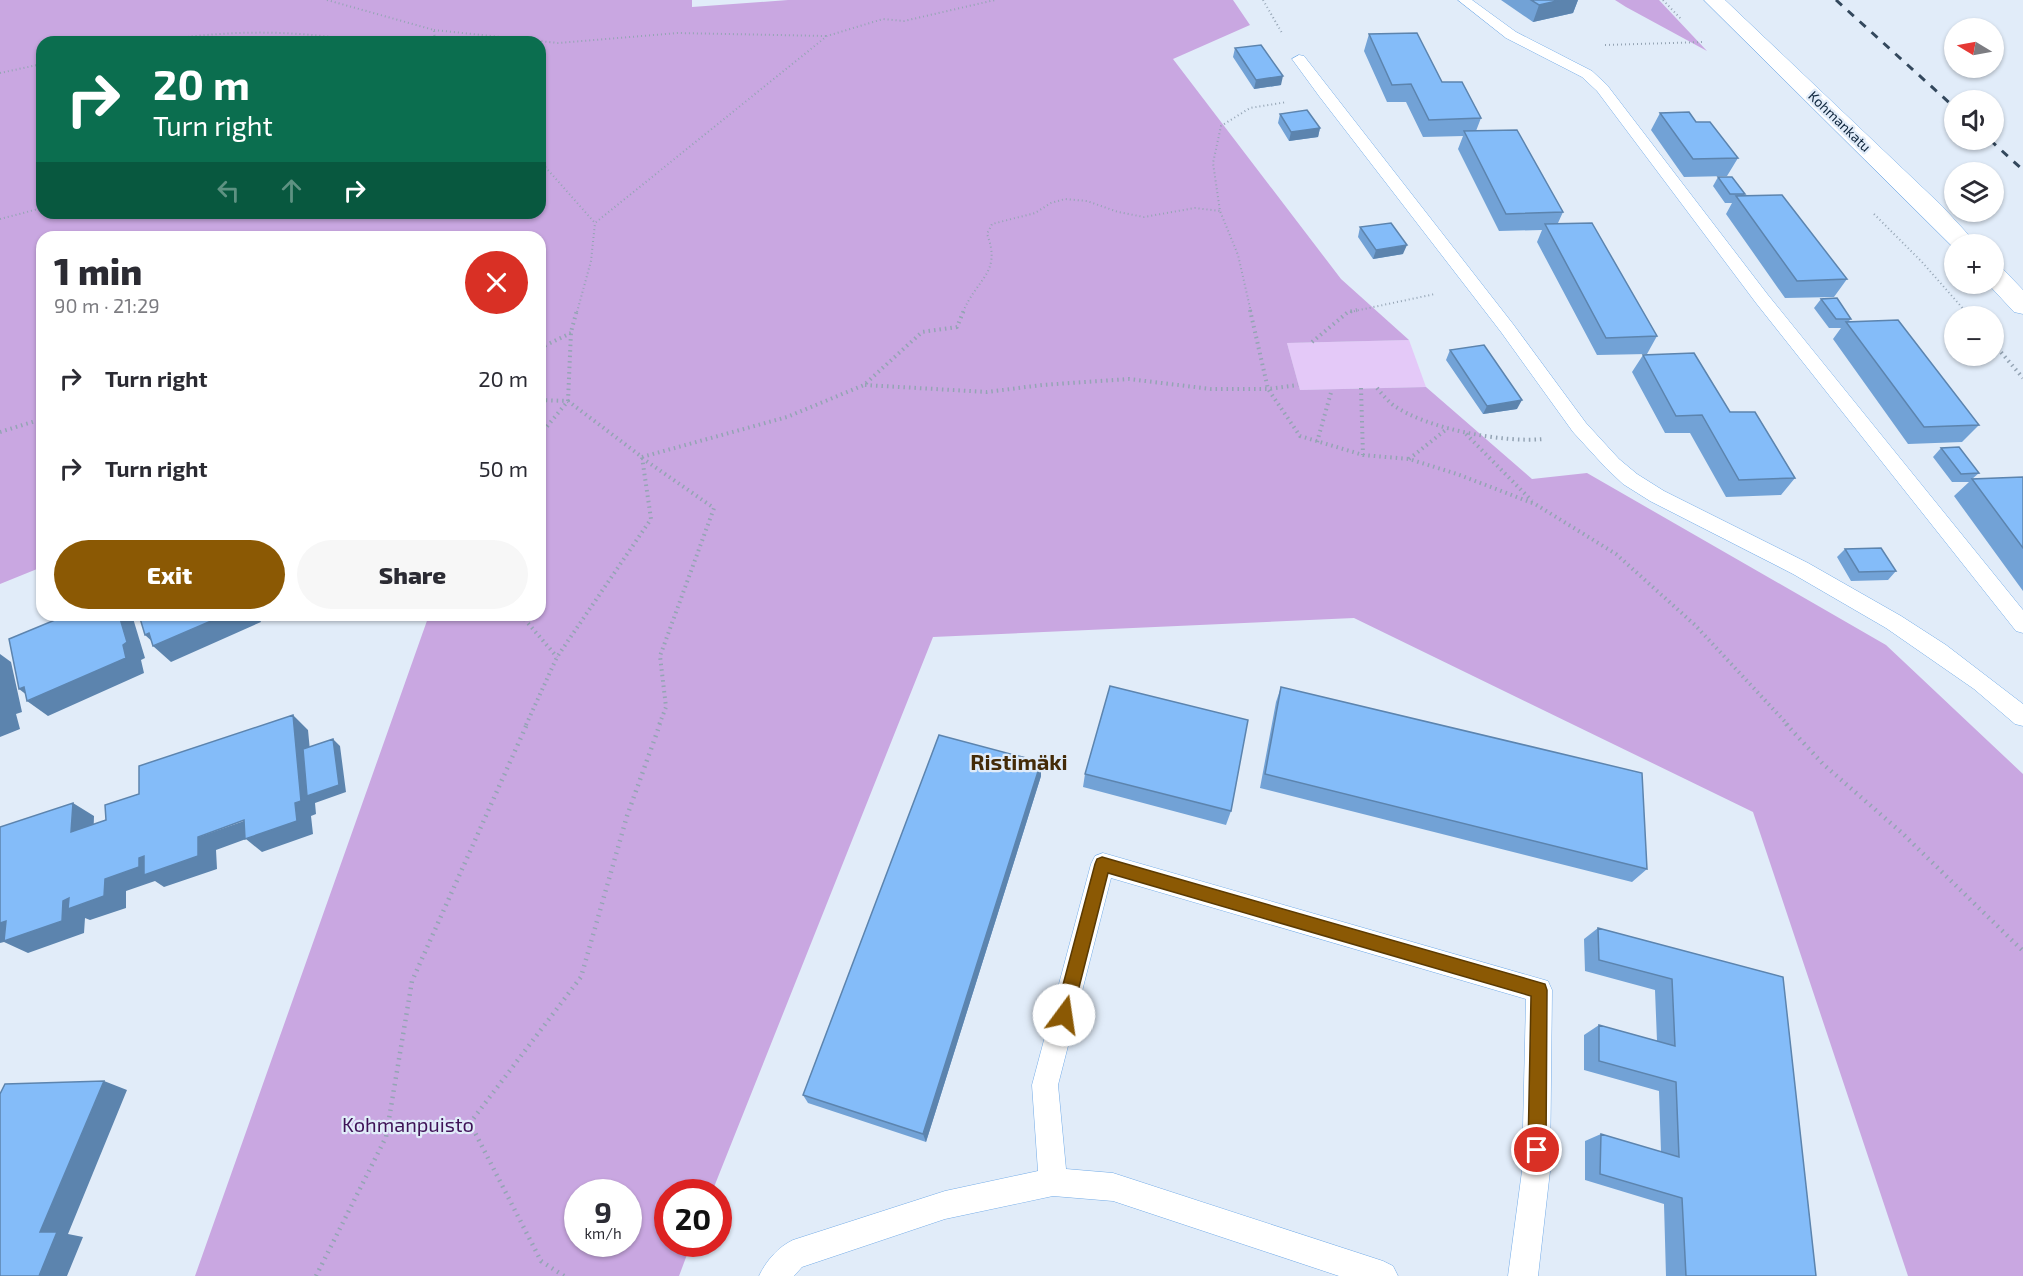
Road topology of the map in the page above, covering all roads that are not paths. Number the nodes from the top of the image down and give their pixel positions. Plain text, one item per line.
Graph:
1 (1464, 0) edge
2 (1714, 0) edge
3 (1299, 59) dead end
4 (1956, 234) edge
5 (2004, 286) edge
6 (2023, 306) edge
7 (2023, 625) edge
8 (2023, 717) edge
9 (1053, 1182) junction
10 (774, 1276) edge
11 (1383, 1276) edge
12 (1523, 1276) edge

1 - 7 lane
2 - 4 street, Kohmankatu
3 - 8 lane
5 - 6 street
9 - 10 lane
9 - 11 lane
9 - 12 lane

